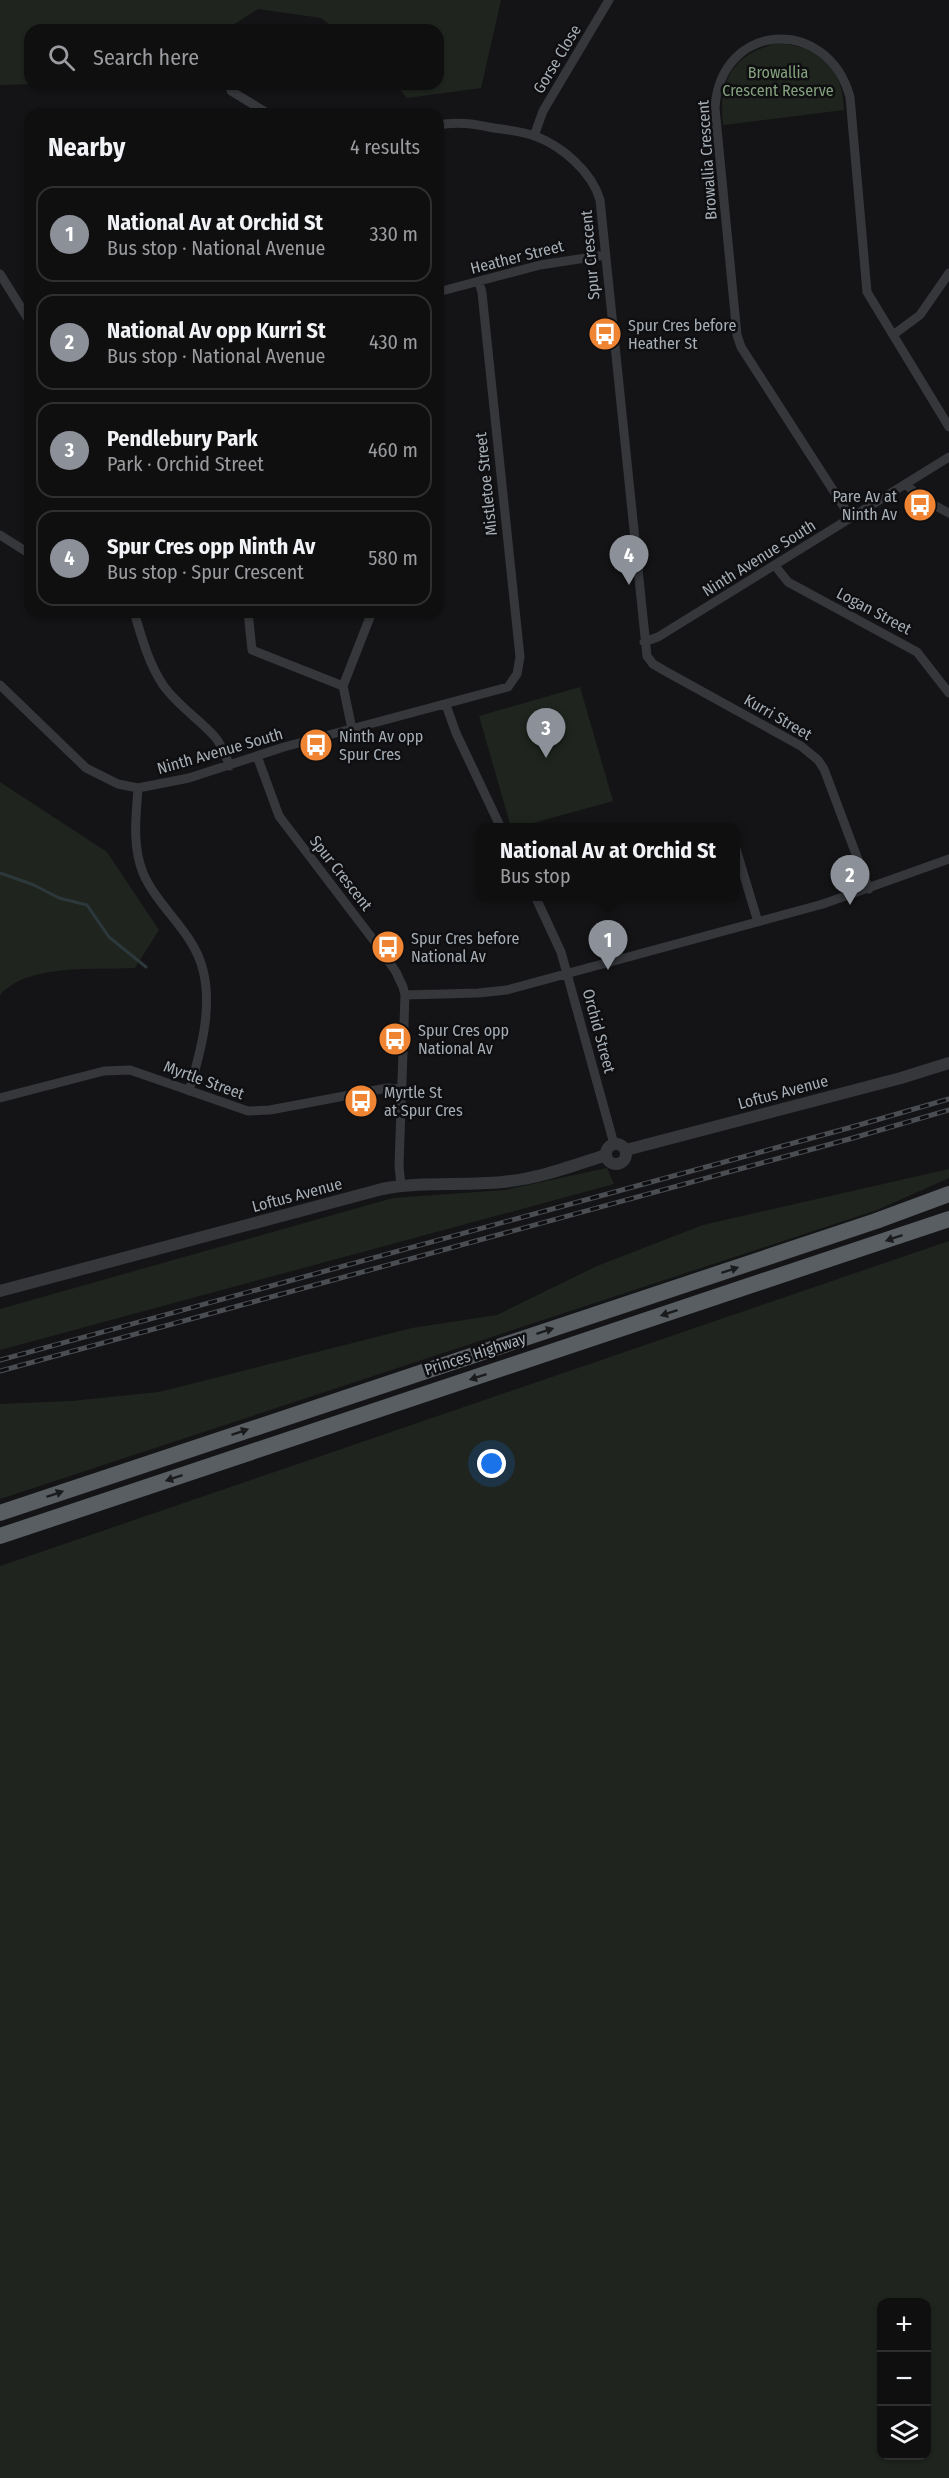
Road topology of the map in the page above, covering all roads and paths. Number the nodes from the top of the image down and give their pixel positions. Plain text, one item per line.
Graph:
1 (609, 0) edge
2 (231, 91) dead end
3 (259, 108) edge
4 (444, 125) edge
5 (534, 136) junction
6 (605, 255) junction
7 (949, 273) edge
8 (0, 274) edge
9 (479, 281) junction
10 (444, 290) edge
11 (24, 312) edge
12 (893, 335) junction
13 (949, 427) edge
14 (949, 457) edge
15 (907, 485) junction
16 (949, 513) edge
17 (851, 519) junction
18 (0, 535) edge
19 (24, 550) edge
20 (776, 567) junction
21 (136, 618) edge
22 (249, 618) edge
23 (370, 618) edge
24 (644, 642) junction
25 (513, 682) joint
26 (0, 685) edge
27 (343, 686) junction
28 (949, 693) edge
29 (446, 705) junction
30 (352, 729) junction
31 (257, 756) junction
32 (230, 766) junction
33 (138, 788) junction
34 (499, 823) edge
35 (949, 859) edge
36 (740, 865) edge
37 (869, 889) junction
38 (537, 901) edge
39 (758, 922) junction
40 (568, 973) junction
41 (405, 995) junction
42 (949, 1063) edge
43 (401, 1089) junction
44 (189, 1091) junction
45 (0, 1098) edge
46 (614, 1144) junction
47 (626, 1150) junction
48 (606, 1155) junction
49 (401, 1185) junction
50 (949, 1194) edge
51 (949, 1219) edge
52 (0, 1292) edge
53 (0, 1513) edge
54 (0, 1536) edge

1 - 5 street, Gorse Close
2 - 3 street
4 - 5 street, Spur Crescent
5 - 6 street, Spur Crescent
6 - 9 street, Heather Street
6 - 24 street, Spur Crescent
7 - 12 street
8 - 11 street
9 - 10 street, Heather Street
9 - 25 street, Mistletoe Street
12 - 13 street, Browallia Crescent
12 - 17 street, Browallia Crescent
14 - 15 street, Ninth Avenue South
15 - 16 street
15 - 17 street, Ninth Avenue South
17 - 20 street, Ninth Avenue South
18 - 19 street
20 - 24 street, Ninth Avenue South
20 - 28 street, Logan Street
21 - 32 street
22 - 27 street
23 - 27 street
24 - 37 street, Kurri Street
25 - 29 street, Ninth Avenue South
26 - 33 street, Ninth Avenue South
27 - 30 street
29 - 30 street, Ninth Avenue South
29 - 34 street
30 - 31 street, Ninth Avenue South
31 - 32 street, Ninth Avenue South
31 - 41 street, Spur Crescent
32 - 33 street, Ninth Avenue South
33 - 44 street
35 - 37 street
36 - 39 street
37 - 39 street
38 - 40 street, Orchid Street
39 - 40 street
40 - 41 street
40 - 46 street, Orchid Street
41 - 43 street, Spur Crescent
42 - 47 street, Loftus Avenue
43 - 44 street, Myrtle Street
43 - 49 street, Spur Crescent
44 - 45 street, Myrtle Street
46 - 47 street
46 - 48 street
47 - 48 street
48 - 49 street, Loftus Avenue
49 - 52 street, Loftus Avenue
53 -> 50 highway, Princes Highway
51 -> 54 highway, Princes Highway

